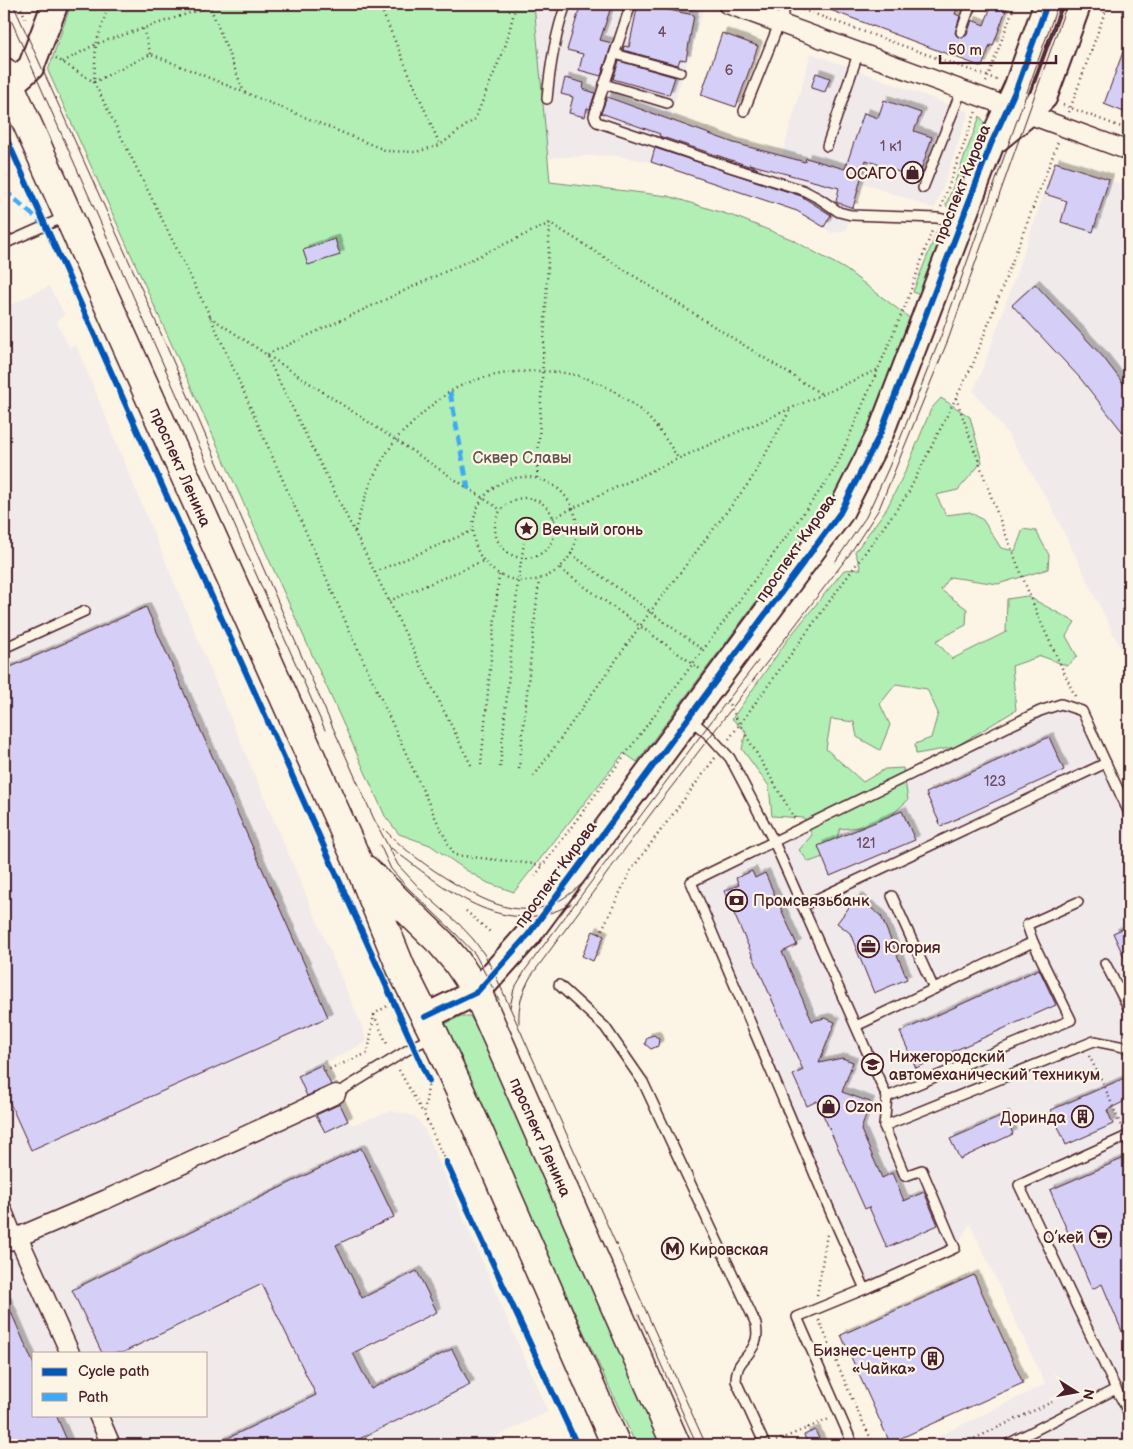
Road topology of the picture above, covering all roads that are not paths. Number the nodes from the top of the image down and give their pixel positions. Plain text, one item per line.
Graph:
1 (55, 4) edge
2 (566, 4) edge
3 (631, 4) edge
4 (727, 4) edge
5 (787, 4) edge
6 (972, 4) edge
7 (1047, 4) edge
8 (1078, 4) edge
9 (780, 23) junction
10 (961, 32) dead end
11 (859, 51) junction
12 (615, 54) junction
13 (680, 72) dead end
14 (7, 78) edge
15 (604, 84) junction
16 (962, 89) junction
17 (547, 99) dead end
18 (1014, 100) junction
19 (668, 103) dead end
20 (744, 112) dead end
21 (827, 146) dead end
22 (1129, 151) edge
23 (924, 188) dead end
24 (69, 215) junction
25 (948, 220) junction
26 (4, 244) edge
27 (85, 611) dead end
28 (4, 648) edge
29 (688, 718) junction
30 (1106, 763) junction
31 (1129, 813) edge
32 (774, 842) junction
33 (358, 862) junction
34 (892, 896) dead end
35 (1078, 902) dead end
36 (802, 906) junction
37 (1033, 942) junction
38 (1105, 963) dead end
39 (560, 985) dead end
40 (934, 989) junction
41 (478, 992) junction
42 (1129, 1009) edge
43 (856, 1026) junction
44 (425, 1033) junction
45 (1129, 1048) edge
46 (336, 1094) joint
47 (887, 1097) junction
48 (884, 1126) junction
49 (1125, 1137) road end
50 (4, 1202) edge
51 (11, 1240) edge
52 (865, 1289) junction
53 (69, 1352) edge
54 (1116, 1389) junction
55 (1129, 1414) edge
56 (98, 1416) edge
57 (111, 1445) edge
58 (616, 1445) edge
59 (676, 1445) edge
60 (765, 1445) edge
61 (853, 1445) edge
62 (1006, 1445) edge

1 - 14 street
2 - 17 lane
3 - 12 lane
4 - 9 street
5 - 9 lane
6 - 10 lane
7 - 18 street, проспект Кирова
8 - 18 street, проспект Кирова
9 - 11 street
9 - 20 lane
11 - 16 street
11 - 21 lane
12 - 13 lane
12 - 15 lane
14 - 24 main road, проспект Ленина
15 - 19 lane
15 - 25 lane
16 - 18 street
16 - 23 lane
18 - 22 street
18 - 25 street, проспект Кирова
24 - 26 lane
24 - 33 main road, проспект Ленина
25 - 29 street, проспект Кирова
27 - 28 lane
29 - 32 lane
29 - 41 street, проспект Кирова
30 - 31 lane
30 - 32 lane
30 - 36 lane
32 - 36 lane
32 - 52 lane
33 - 41 main road, проспект Ленина
33 - 44 main road, проспект Ленина
34 - 40 lane
35 - 37 lane
36 - 43 lane
37 - 40 lane
37 - 47 lane
38 - 42 lane
39 - 60 lane
40 - 43 lane
41 - 44 street, проспект Кирова
41 - 59 main road, проспект Ленина
43 - 47 lane
44 - 46 lane
44 - 58 main road, проспект Ленина
45 - 48 lane
46 - 51 street
47 - 48 lane
48 - 52 lane
49 - 54 lane
50 - 51 lane
51 - 53 street
52 - 61 lane
54 - 55 lane
54 - 62 lane
56 - 57 street

